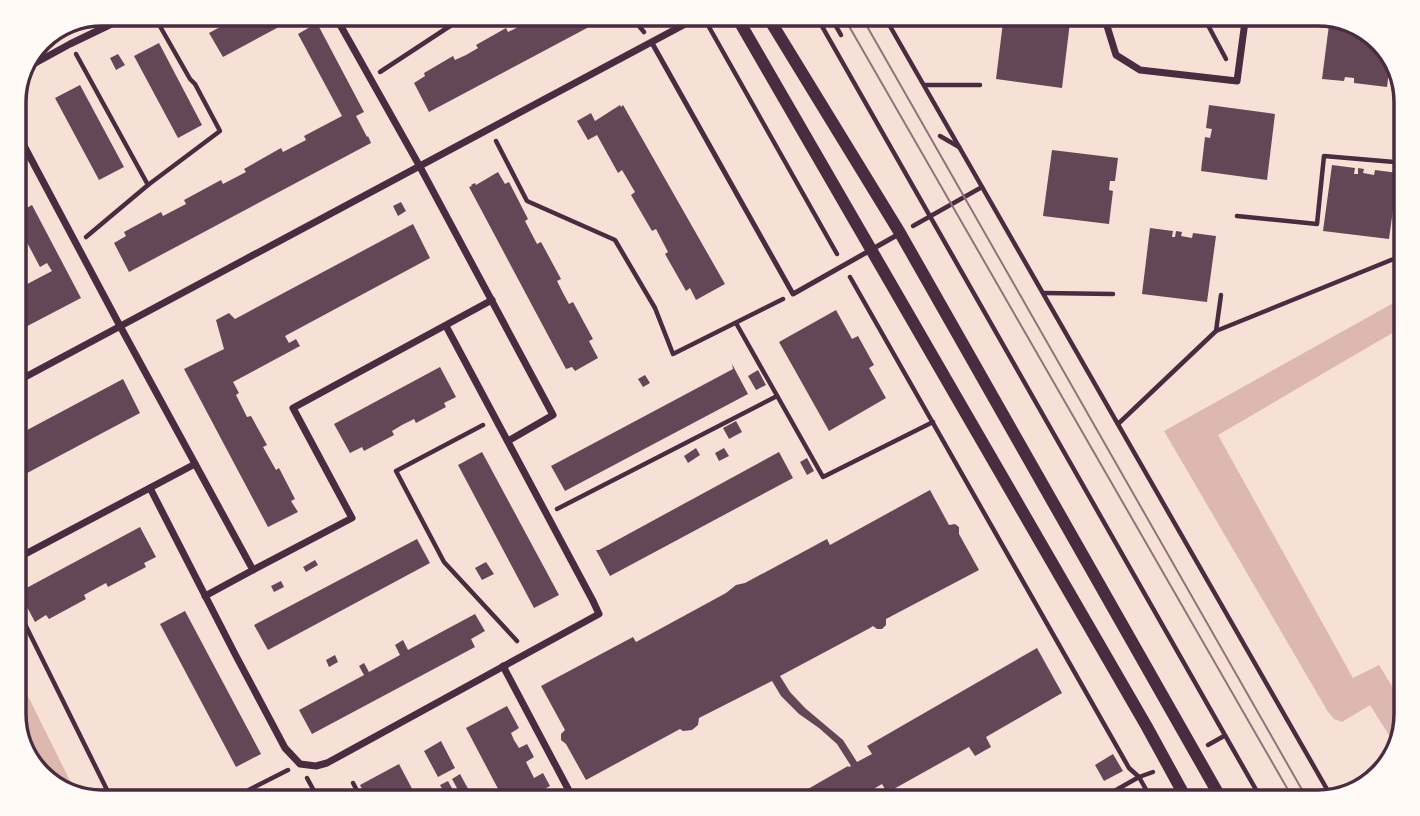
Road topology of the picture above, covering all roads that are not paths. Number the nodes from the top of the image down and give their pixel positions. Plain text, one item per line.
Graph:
1 (107, 26) edge
2 (341, 26) edge
3 (683, 26) edge
4 (742, 26) edge
5 (773, 26) edge
6 (1107, 26) edge
7 (1244, 26) edge
8 (652, 43) junction
9 (39, 61) edge
10 (26, 149) edge
11 (419, 165) junction
12 (900, 233) junction
13 (871, 250) junction
14 (492, 300) junction
15 (120, 326) junction
16 (446, 326) junction
17 (26, 377) edge
18 (508, 441) junction
19 (195, 464) junction
20 (150, 488) junction
21 (26, 554) edge
22 (253, 570) junction
23 (205, 596) junction
24 (503, 666) junction
25 (569, 790) edge
26 (1182, 790) edge
27 (1216, 790) edge

1 - 9 street
2 - 11 street
3 - 8 street
4 - 13 street
5 - 12 street
6 - 7 street
8 - 11 street
8 - 13 lane
10 - 15 street
11 - 14 street
11 - 15 street
12 - 13 lane
12 - 27 street
13 - 26 street
14 - 16 street
14 - 18 street
15 - 17 street
15 - 19 street
16 - 18 street
16 - 22 street
18 - 24 street
19 - 20 street
19 - 22 street
20 - 21 street
20 - 23 street
22 - 23 street
23 - 24 street
24 - 25 street

